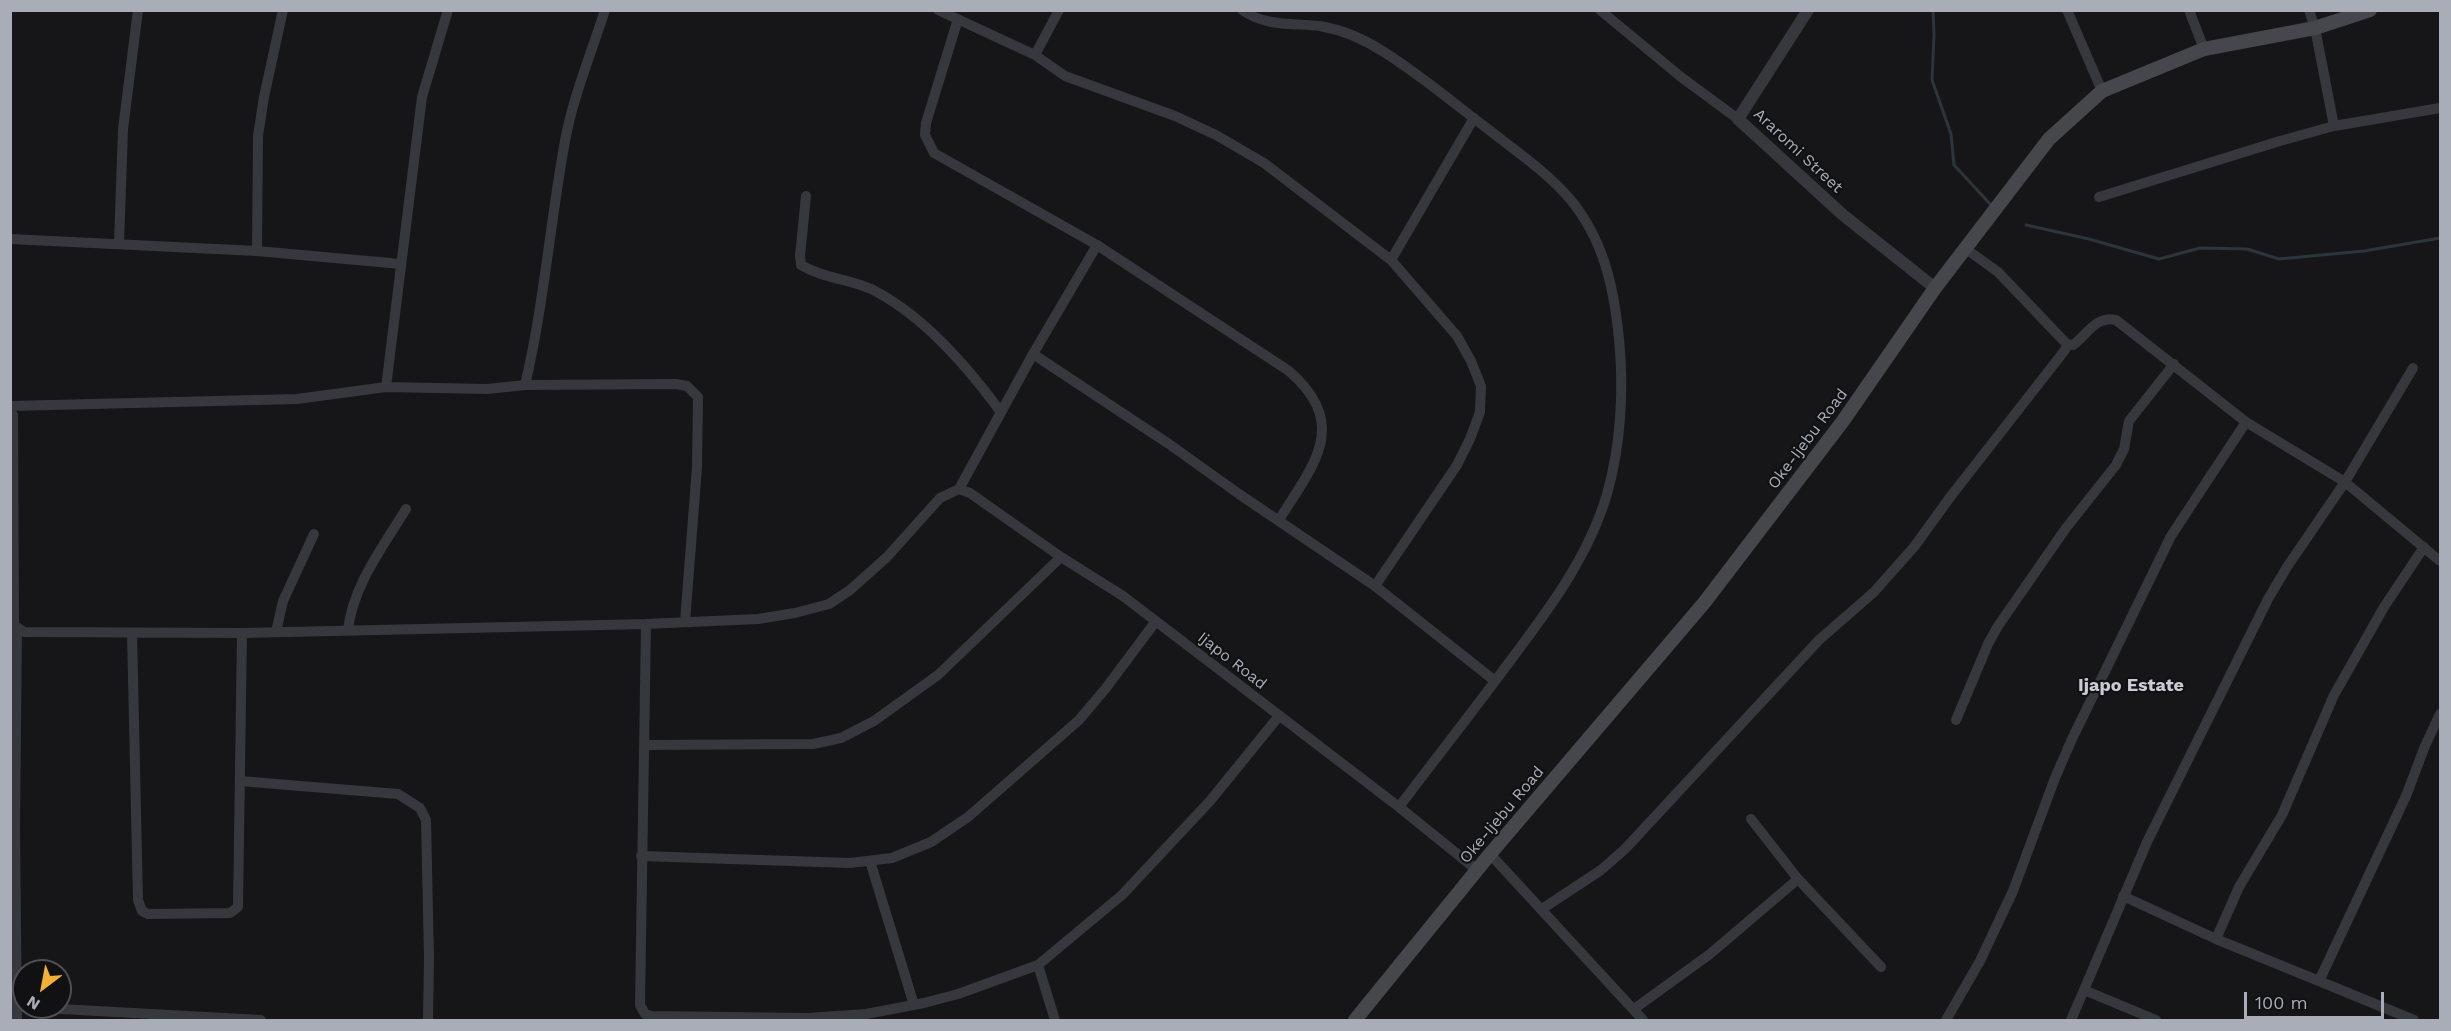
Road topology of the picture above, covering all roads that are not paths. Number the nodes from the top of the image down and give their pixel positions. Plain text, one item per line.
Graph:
1 (138, 10) edge
2 (283, 10) edge
3 (448, 10) edge
4 (605, 10) edge
5 (938, 10) edge
6 (1059, 10) edge
7 (1242, 10) edge
8 (1600, 10) edge
9 (1808, 10) edge
10 (2067, 10) edge
11 (2189, 10) edge
12 (2309, 10) edge
13 (2370, 10) edge
14 (958, 19) junction
15 (2314, 28) junction
16 (2204, 49) junction
17 (1035, 55) junction
18 (2102, 92) junction
19 (2440, 108) edge
20 (1474, 118) junction
21 (1738, 119) junction
22 (2334, 126) junction
23 (806, 196) dead end
24 (2099, 197) dead end
25 (10, 239) edge
26 (119, 244) junction
27 (1097, 245) junction
28 (1966, 249) junction
29 (257, 251) junction
30 (1391, 260) junction
31 (401, 264) junction
32 (1935, 288) junction
33 (2067, 344) junction
34 (1033, 354) junction
35 (2174, 364) junction
36 (2414, 368) dead end
37 (525, 385) junction
38 (386, 387) junction
39 (10, 406) edge
40 (10, 411) edge
41 (1000, 411) junction
42 (2246, 422) junction
43 (2345, 482) junction
44 (959, 489) junction
45 (406, 509) dead end
46 (1279, 520) junction
47 (314, 534) dead end
48 (2424, 547) junction
49 (1060, 556) junction
50 (2440, 561) edge
51 (12, 576) edge
52 (1375, 586) junction
53 (1156, 621) junction
54 (685, 622) junction
55 (646, 624) junction
56 (17, 629) junction
57 (348, 630) junction
58 (276, 632) junction
59 (132, 633) junction
60 (242, 633) junction
61 (1495, 681) junction
62 (13, 702) edge
63 (2440, 714) edge
64 (1279, 716) junction
65 (1956, 720) dead end
66 (645, 745) junction
67 (240, 781) junction
68 (1399, 807) junction
69 (1750, 819) dead end
70 (13, 828) edge
71 (1490, 854) junction
72 (641, 856) junction
73 (870, 861) junction
74 (1477, 870) junction
75 (1798, 879) junction
76 (2123, 896) junction
77 (1542, 909) junction
78 (2216, 939) junction
79 (13, 954) edge
80 (1038, 965) junction
81 (1881, 967) dead end
82 (2319, 981) junction
83 (2084, 990) junction
84 (914, 1005) junction
85 (1634, 1009) junction
86 (72, 1010) edge
87 (2385, 1015) edge
88 (261, 1020) edge
89 (428, 1020) edge
90 (1055, 1020) edge
91 (1355, 1020) edge
92 (1643, 1020) edge
93 (1946, 1020) edge
94 (2071, 1020) edge
95 (2156, 1020) edge
96 (2414, 1020) edge

1 - 26 street
2 - 29 street
3 - 31 street
4 - 37 street
5 - 14 street
6 - 17 street
7 - 20 street
8 - 21 street
9 - 21 street, Araromi Street
10 - 18 street
11 - 16 street
12 - 15 street
13 - 15 main road, Oke-Ijebu Road
14 - 17 street
14 - 27 street
15 - 16 main road, Oke-Ijebu Road
15 - 22 street
16 - 18 main road, Oke-Ijebu Road
17 - 30 street
18 - 28 main road, Oke-Ijebu Road
19 - 22 street
20 - 30 street
20 - 61 street
21 - 32 street, Araromi Street
22 - 24 street
23 - 41 street
25 - 26 street
26 - 29 street
27 - 34 street
27 - 46 street
28 - 32 main road, Oke-Ijebu Road
28 - 33 street
29 - 31 street
30 - 52 street
31 - 38 street
32 - 71 main road, Oke-Ijebu Road
33 - 35 street
33 - 77 street
34 - 41 street
34 - 46 street
35 - 42 street
35 - 65 street
36 - 43 street
37 - 38 street
37 - 54 street
38 - 39 street
40 - 51 street
41 - 44 street
42 - 43 street
42 - 93 street
43 - 48 street
43 - 76 street
44 - 49 street, Ijapo Road
44 - 54 street
45 - 57 street
46 - 52 street
47 - 58 street
48 - 50 street
48 - 78 street
49 - 53 street, Ijapo Road
49 - 66 street
51 - 56 street
52 - 61 street
53 - 64 street, Ijapo Road
53 - 73 street
54 - 55 street
55 - 57 street
55 - 66 street
56 - 59 street
56 - 62 street
57 - 58 street
58 - 60 street
59 - 60 street
59 - 67 street
60 - 67 street
61 - 68 street
62 - 70 street
63 - 82 street
64 - 68 street, Ijapo Road
64 - 80 street
66 - 72 street
67 - 89 street
68 - 74 street, Ijapo Road
69 - 75 street
70 - 79 street
71 - 74 main road, Oke-Ijebu Road
71 - 77 street
72 - 73 street
72 - 84 street
73 - 84 street
74 - 91 main road, Oke-Ijebu Road
75 - 81 street
75 - 85 street
76 - 78 street
76 - 83 street
77 - 85 street
78 - 82 street
80 - 84 street
80 - 90 street
82 - 87 street
83 - 94 street
83 - 95 street
85 - 92 street
86 - 88 street
87 - 96 street

